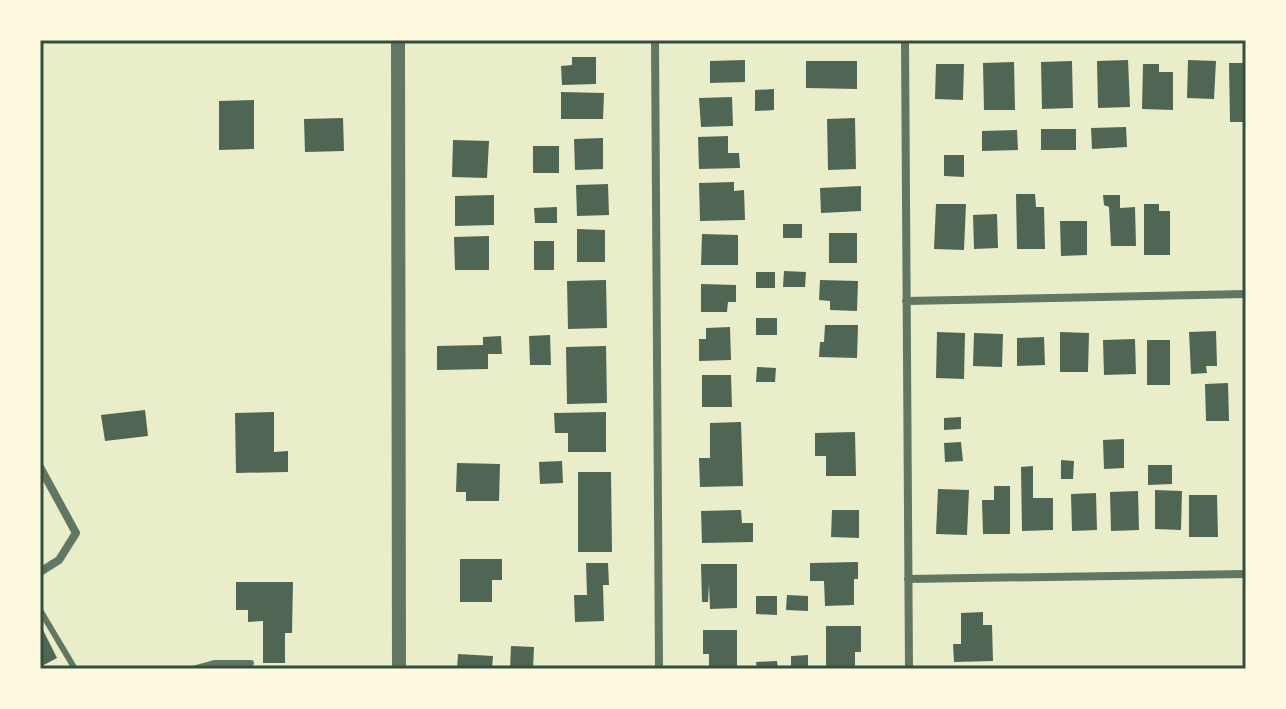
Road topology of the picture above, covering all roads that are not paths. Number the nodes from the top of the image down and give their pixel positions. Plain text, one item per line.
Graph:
1 (398, 40) edge
2 (655, 40) edge
3 (905, 40) edge
4 (1246, 294) edge
5 (906, 301) junction
6 (40, 467) edge
7 (40, 572) edge
8 (1246, 574) edge
9 (908, 579) junction
10 (40, 610) edge
11 (251, 663) dead end
12 (75, 669) edge
13 (193, 669) edge
14 (399, 669) edge
15 (659, 669) edge
16 (909, 669) edge

1 - 14 street
2 - 15 street
3 - 5 street
4 - 5 street
5 - 9 street
6 - 7 street
8 - 9 street
9 - 16 street
10 - 12 lane
11 - 13 lane

